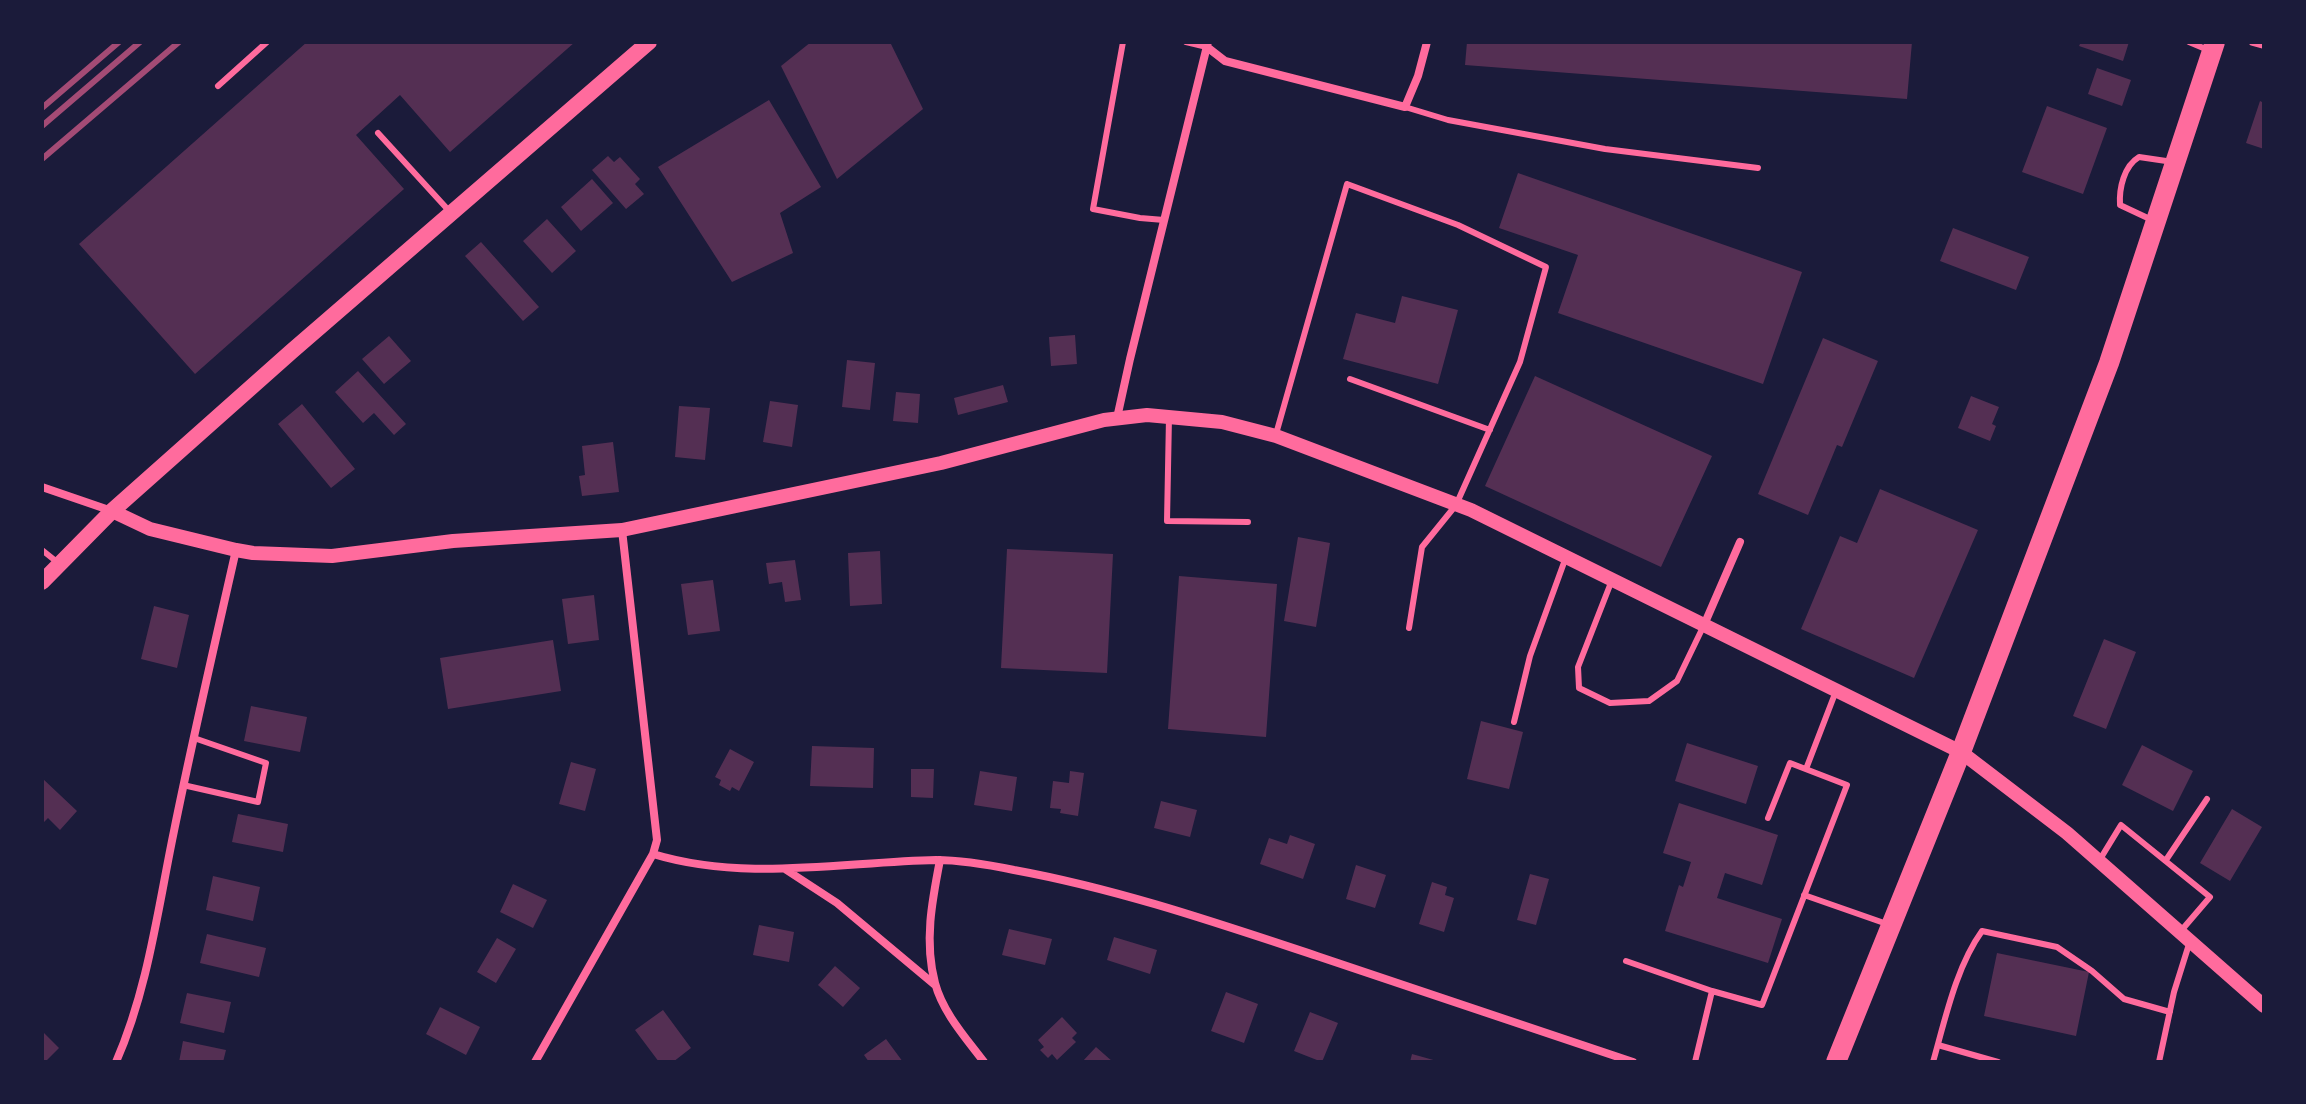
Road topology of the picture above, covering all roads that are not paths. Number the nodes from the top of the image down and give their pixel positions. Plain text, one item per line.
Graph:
1 (267, 42) edge
2 (649, 42) edge
3 (1123, 42) edge
4 (1186, 42) edge
5 (1427, 42) edge
6 (2189, 42) edge
7 (2253, 42) edge
8 (1208, 45) edge
9 (2264, 45) edge
10 (2213, 47) edge
11 (218, 86) dead end
12 (1405, 107) junction
13 (378, 133) dead end
14 (2175, 162) junction
15 (1758, 168) dead end
16 (451, 213) junction
17 (1164, 220) junction
18 (2155, 222) junction
19 (1350, 379) dead end
20 (1169, 417) junction
21 (1117, 418) junction
22 (1490, 430) junction
23 (1276, 436) junction
24 (42, 487) edge
25 (1456, 505) junction
26 (112, 511) junction
27 (1248, 522) dead end
28 (622, 530) junction
29 (1740, 542) dead end
30 (42, 550) edge
31 (236, 550) junction
32 (1566, 557) junction
33 (60, 564) junction
34 (1612, 580) junction
35 (42, 582) edge
36 (1704, 625) junction
37 (1409, 628) dead end
38 (1836, 691) junction
39 (1514, 722) dead end
40 (194, 738) junction
41 (1961, 752) junction
42 (1806, 769) junction
43 (183, 785) junction
44 (2207, 799) dead end
45 (1768, 818) dead end
46 (653, 854) junction
47 (940, 860) junction
48 (2166, 860) junction
49 (2099, 861) junction
50 (785, 869) junction
51 (1804, 895) junction
52 (1890, 925) junction
53 (2185, 937) junction
54 (1626, 961) dead end
55 (935, 985) junction
56 (1712, 991) junction
57 (2264, 1006) edge
58 (2170, 1012) junction
59 (1938, 1045) junction
60 (1618, 1060) edge
61 (536, 1061) edge
62 (116, 1062) edge
63 (984, 1062) edge
64 (1633, 1062) edge
65 (1695, 1062) edge
66 (1836, 1062) edge
67 (1933, 1062) edge
68 (1998, 1062) edge
69 (2159, 1062) edge

1 - 11 lane
2 - 16 main road
3 - 17 lane
4 - 8 lane
5 - 12 street
6 - 10 lane
7 - 9 street
8 - 12 street
8 - 17 street
10 - 14 main road
12 - 15 lane
13 - 16 lane
14 - 18 main road
14 - 18 lane
16 - 26 main road
17 - 21 street
18 - 41 main road
19 - 22 lane
20 - 21 street
20 - 23 street
20 - 27 lane
21 - 28 street
22 - 23 lane
22 - 25 lane
23 - 25 street
24 - 26 street
25 - 32 street
25 - 37 lane
26 - 31 street
26 - 33 main road
28 - 31 street
28 - 46 street
29 - 36 street
30 - 33 lane
31 - 40 street
32 - 34 street
32 - 39 lane
33 - 35 main road
34 - 36 street
34 - 36 lane
36 - 38 street
38 - 41 street
38 - 42 lane
40 - 43 street
40 - 43 lane
41 - 49 street
41 - 52 main road
42 - 45 lane
42 - 51 lane
43 - 62 street
44 - 48 lane
46 - 50 street
46 - 61 street
47 - 50 street
47 - 55 street
47 - 60 street
48 - 49 lane
48 - 53 lane
49 - 53 street
50 - 55 street
51 - 52 lane
51 - 56 lane
52 - 66 main road
53 - 57 street
53 - 58 lane
54 - 56 lane
55 - 63 street
56 - 65 lane
58 - 59 lane
58 - 69 lane
59 - 67 lane
59 - 68 lane
60 - 64 street

